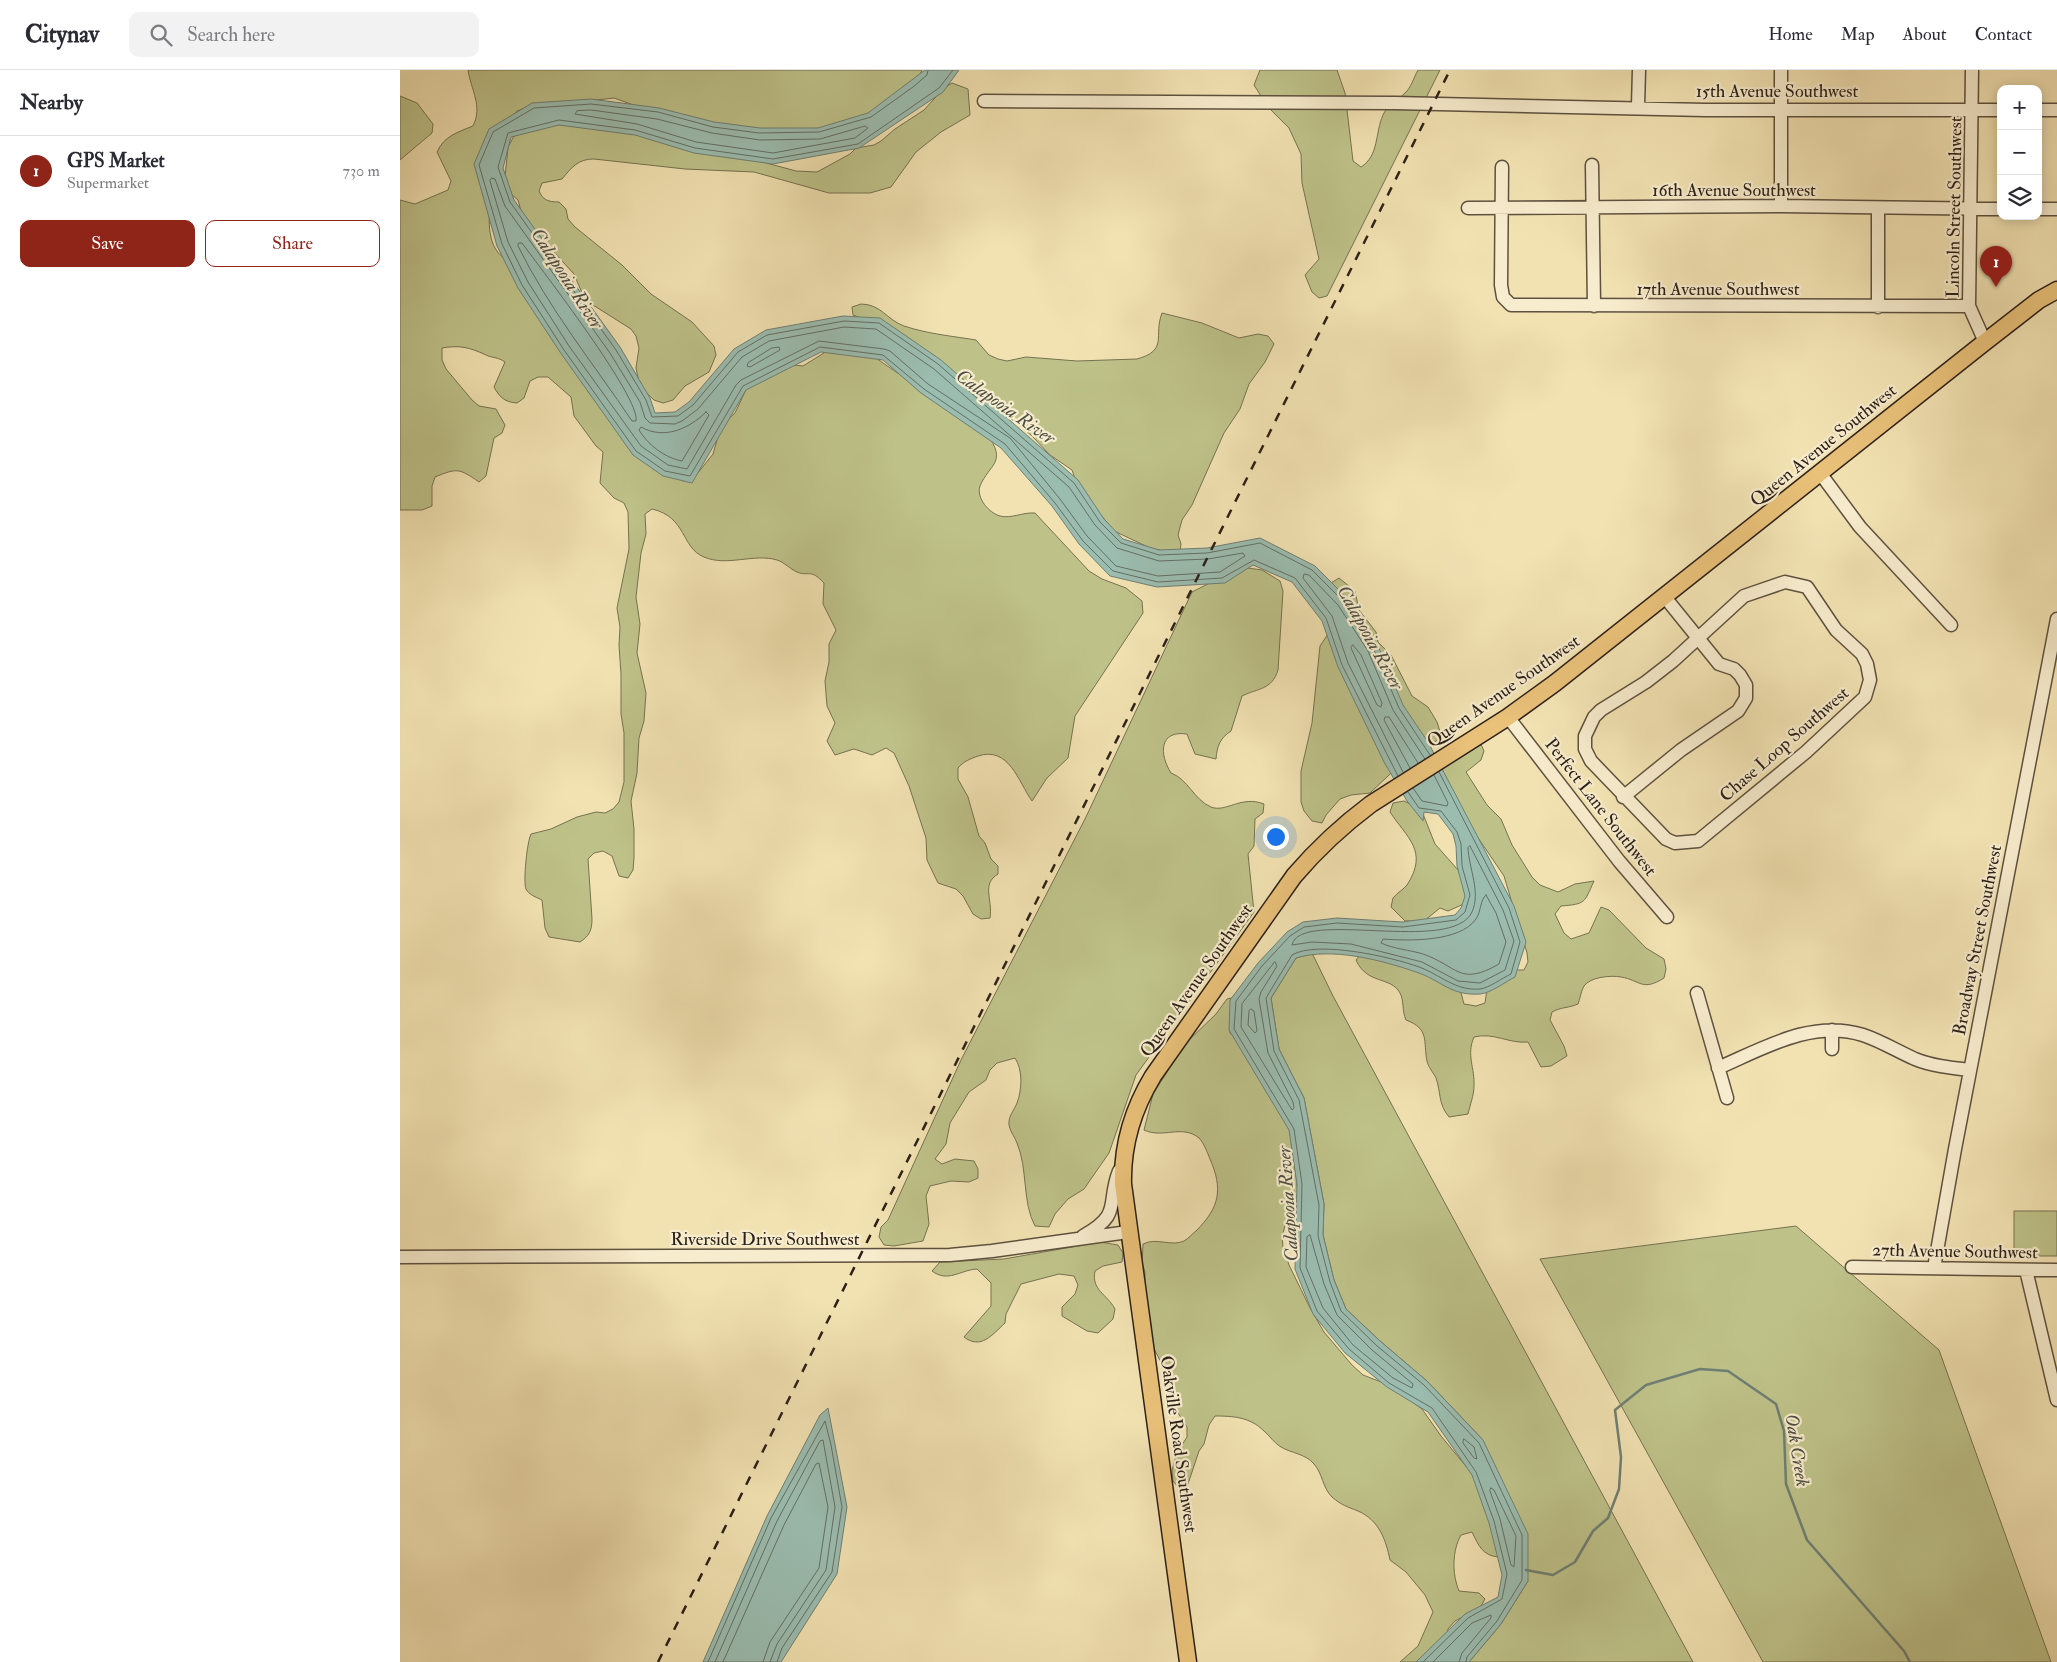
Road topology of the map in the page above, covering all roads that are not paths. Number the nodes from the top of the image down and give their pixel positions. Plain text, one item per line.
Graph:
1 (1639, 70) edge
2 (1780, 70) edge
3 (1972, 70) edge
4 (984, 101) dead end
5 (1638, 106) junction
6 (1780, 108) junction
7 (1973, 109) junction
8 (1997, 110) edge
9 (2042, 110) edge
10 (2057, 110) edge
11 (1592, 165) dead end
12 (1502, 167) dead end
13 (1781, 206) junction
14 (1468, 208) dead end
15 (1593, 208) junction
16 (1878, 208) junction
17 (1503, 209) junction
18 (1971, 209) junction
19 (1997, 209) edge
20 (2042, 209) edge
21 (2057, 209) edge
22 (2057, 290) edge
23 (1594, 306) junction
24 (1969, 306) junction
25 (1878, 307) junction
26 (1985, 342) junction
27 (1820, 473) junction
28 (1664, 596) junction
29 (2057, 619) edge
30 (1951, 625) dead end
31 (1697, 637) junction
32 (1508, 717) junction
33 (1624, 796) junction
34 (1668, 917) dead end
35 (1697, 994) dead end
36 (1832, 1030) junction
37 (1832, 1049) dead end
38 (1718, 1068) junction
39 (1970, 1070) junction
40 (1727, 1098) dead end
41 (1124, 1159) junction
42 (1128, 1232) junction
43 (1078, 1239) junction
44 (400, 1257) edge
45 (1852, 1267) dead end
46 (1934, 1268) junction
47 (2026, 1270) junction
48 (2057, 1270) edge
49 (2057, 1400) edge
50 (1188, 1662) edge

1 - 5 street
2 - 6 street
3 - 7 street, Lincoln Street Southwest
4 - 5 street, 15th Avenue Southwest
5 - 6 street, 15th Avenue Southwest
6 - 7 street, 15th Avenue Southwest
6 - 13 street
7 - 8 street, 15th Avenue Southwest
7 - 18 street, Lincoln Street Southwest
9 - 10 street
11 - 15 street
12 - 17 street, 17th Avenue Southwest
13 - 15 street, 16th Avenue Southwest
13 - 16 street, 16th Avenue Southwest
14 - 17 street, 16th Avenue Southwest
15 - 17 street, 16th Avenue Southwest
15 - 23 street
16 - 18 street, 16th Avenue Southwest
16 - 25 street
17 - 23 street, 17th Avenue Southwest
18 - 19 street, 16th Avenue Southwest
18 - 24 street, Lincoln Street Southwest
20 - 21 street
22 - 26 main road, Queen Avenue Southwest
23 - 25 street, 17th Avenue Southwest
24 - 25 street, 17th Avenue Southwest
24 - 26 street, Lincoln Street Southwest
26 - 27 main road, Queen Avenue Southwest
27 - 28 main road, Queen Avenue Southwest
27 - 30 street
28 - 31 street
28 - 32 main road, Queen Avenue Southwest
29 - 39 street, Broadway Street Southwest
31 - 33 street, Chase Loop Southwest
31 - 33 street
31 - 33 street, Chase Loop Southwest
32 - 34 street, Perfect Lane Southwest
32 - 41 main road, Queen Avenue Southwest
35 - 38 street
36 - 37 street
36 - 38 street
36 - 39 street
38 - 40 street
39 - 46 street, Broadway Street Southwest
41 - 42 main road, Queen Avenue Southwest
41 - 43 street
42 - 43 street, Riverside Drive Southwest
42 - 50 main road, Oakville Road Southwest
43 - 44 street, Riverside Drive Southwest
45 - 46 street, 27th Avenue Southwest
46 - 47 street, 27th Avenue Southwest
47 - 48 street, 27th Avenue Southwest
47 - 49 street

